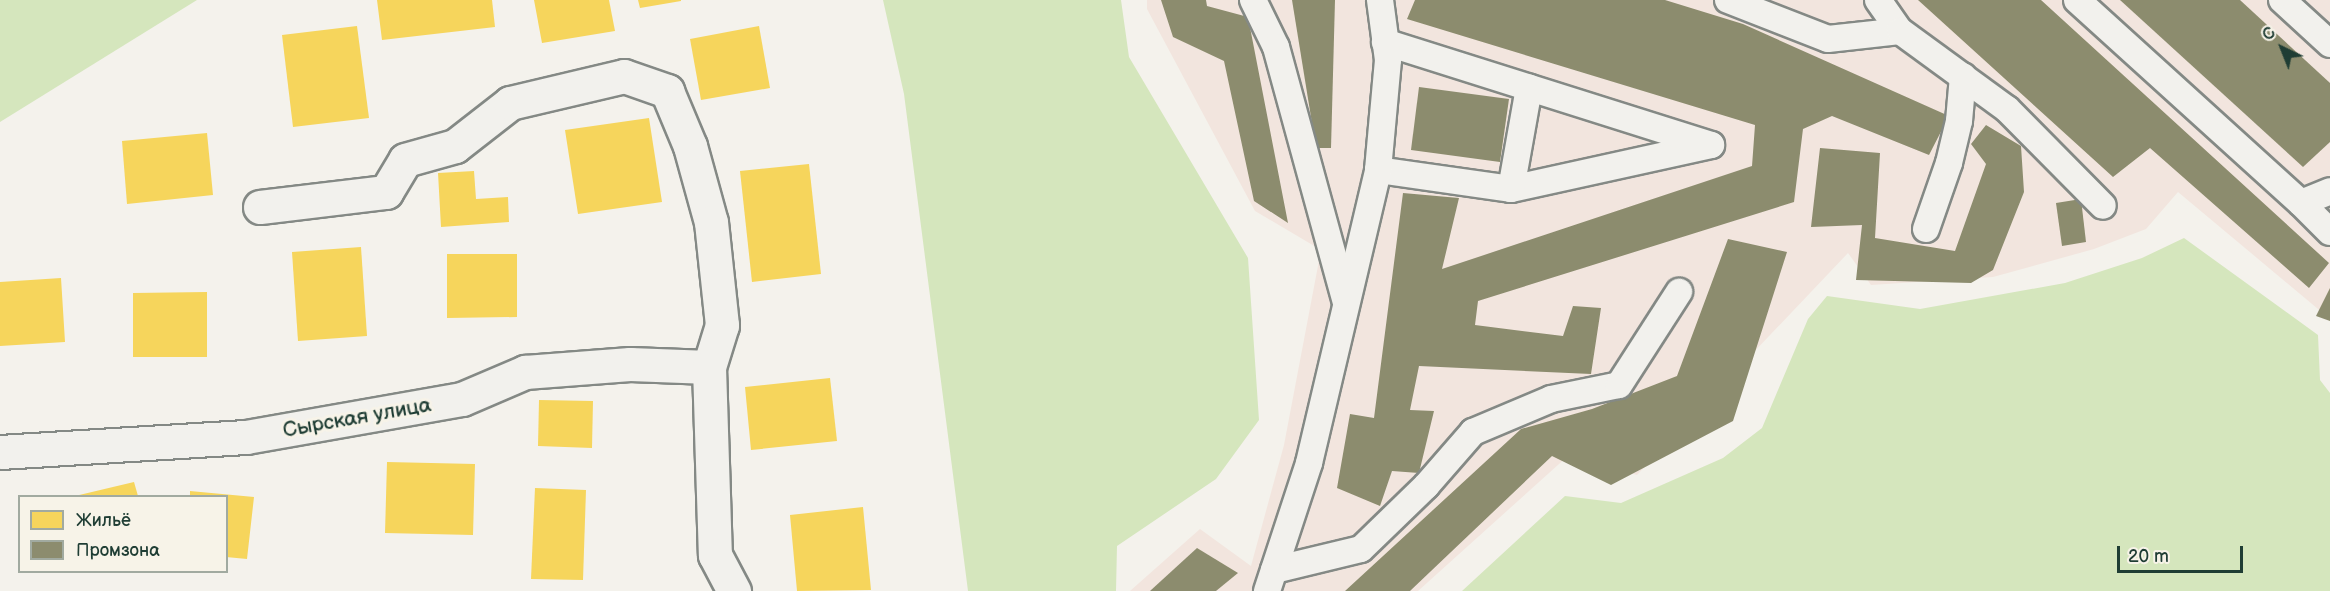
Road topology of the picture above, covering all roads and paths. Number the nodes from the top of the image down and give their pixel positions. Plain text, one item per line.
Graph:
1 (1253, 0) edge
2 (1380, 0) edge
3 (1728, 0) edge
4 (1878, 0) edge
5 (2077, 0) edge
6 (2282, 0) edge
7 (1900, 31) junction
8 (1385, 42) junction
9 (2330, 44) edge
10 (1962, 76) junction
11 (1529, 88) junction
12 (1378, 170) junction
13 (1510, 189) junction
14 (2330, 191) edge
15 (2301, 202) junction
16 (2103, 206) dead end
17 (260, 207) dead end
18 (1926, 229) dead end
19 (2330, 232) edge
20 (1679, 292) dead end
21 (1346, 306) junction
22 (709, 367) junction
23 (0, 452) edge
24 (1270, 580) edge
25 (734, 591) edge

1 - 21 lane
2 - 8 lane
3 - 7 lane
4 - 7 lane
5 - 15 lane
6 - 9 lane
7 - 10 lane
8 - 11 lane
8 - 12 lane
10 - 16 lane
10 - 18 lane
11 - 13 lane
11 - 13 lane
12 - 13 lane
12 - 21 lane
14 - 15 lane
15 - 19 lane
17 - 22 street
20 - 24 lane
21 - 24 lane
22 - 23 street, Сырская улица
22 - 25 street

